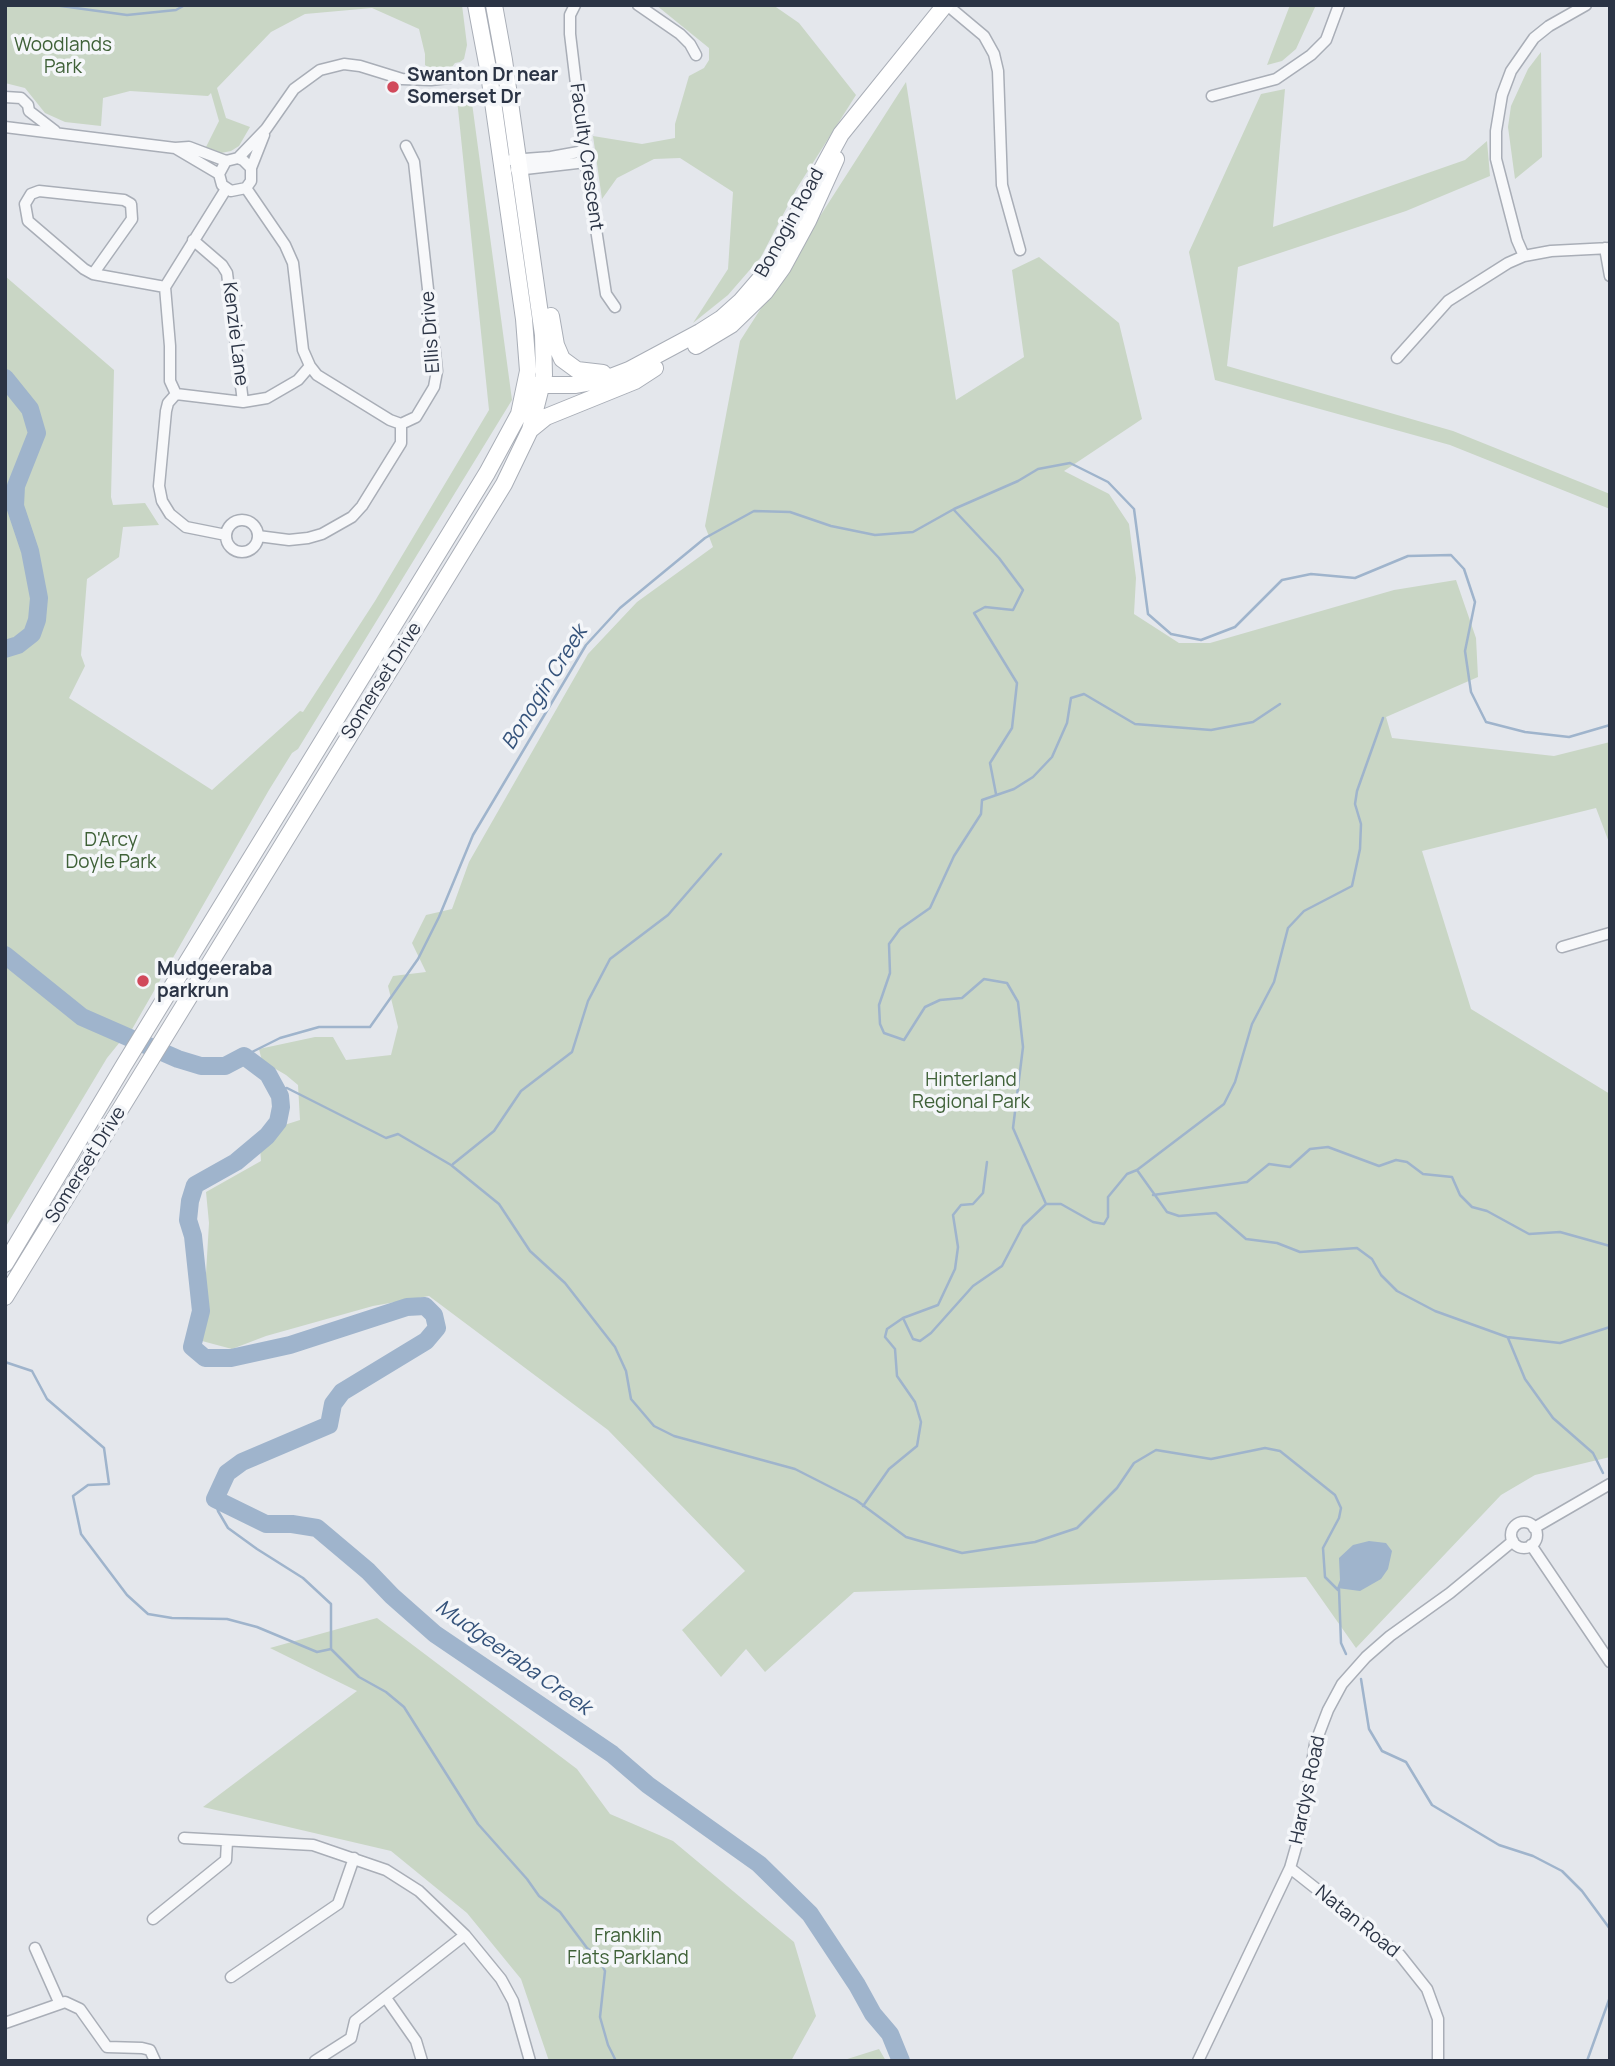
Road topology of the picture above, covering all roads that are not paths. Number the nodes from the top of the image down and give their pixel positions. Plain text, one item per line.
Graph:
1 (476, 5) edge
2 (494, 5) edge
3 (575, 5) edge
4 (638, 5) edge
5 (946, 5) edge
6 (1339, 5) edge
7 (1586, 5) edge
8 (696, 55) dead end
9 (506, 72) junction
10 (489, 74) junction
11 (1212, 96) dead end
12 (5, 97) edge
13 (867, 103) junction
14 (29, 111) junction
15 (5, 128) edge
16 (20, 128) junction
17 (266, 129) junction
18 (60, 134) junction
19 (406, 146) dead end
20 (175, 148) junction
21 (585, 157) junction
22 (237, 158) junction
23 (226, 161) junction
24 (520, 164) junction
25 (502, 166) junction
26 (251, 168) junction
27 (219, 174) junction
28 (246, 188) junction
29 (226, 189) junction
30 (810, 217) junction
31 (193, 240) junction
32 (1607, 248) edge
33 (1020, 250) dead end
34 (1524, 256) junction
35 (534, 259) junction
36 (93, 274) junction
37 (1610, 276) edge
38 (760, 279) junction
39 (165, 287) junction
40 (615, 307) dead end
41 (1396, 358) dead end
42 (652, 364) junction
43 (310, 366) junction
44 (537, 388) junction
45 (177, 394) junction
46 (243, 402) junction
47 (401, 424) junction
48 (530, 430) junction
49 (226, 535) junction
50 (258, 536) junction
51 (316, 753) junction
52 (332, 762) junction
53 (1610, 933) edge
54 (1562, 947) dead end
55 (5, 1264) edge
56 (5, 1297) edge
57 (1610, 1484) edge
58 (1534, 1528) junction
59 (1513, 1541) junction
60 (1531, 1545) junction
61 (1610, 1662) edge
62 (184, 1838) dead end
63 (227, 1841) junction
64 (354, 1858) junction
65 (1290, 1868) junction
66 (153, 1919) dead end
67 (465, 1935) junction
68 (35, 1948) dead end
69 (231, 1977) dead end
70 (386, 1998) junction
71 (60, 2002) junction
72 (5, 2023) edge
73 (155, 2061) edge
74 (315, 2061) edge
75 (422, 2061) edge
76 (530, 2061) edge
77 (1198, 2061) edge
78 (1438, 2061) edge

1 - 10 main road, Somerset Drive
2 - 9 main road, Somerset Drive
3 - 21 street, Faculty Crescent
4 - 8 street
5 - 13 main road, Bonogin Road
5 - 33 street
6 - 11 street
7 - 34 street
9 - 10 street
9 - 24 main road, Somerset Drive
10 - 17 street
10 - 25 main road, Somerset Drive
12 - 14 street
13 - 30 main road, Bonogin Road
13 - 38 main road, Bonogin Road
14 - 16 street
14 - 18 street
15 - 16 street
16 - 18 street
17 - 22 street
17 - 26 street
18 - 20 street
19 - 47 street, Ellis Drive
20 - 23 street
20 - 27 street
21 - 24 street
21 - 40 street, Faculty Crescent
22 - 23 street
22 - 26 street
23 - 27 street
24 - 25 street
24 - 35 main road, Somerset Drive
25 - 44 main road, Somerset Drive
26 - 28 street
27 - 29 street
28 - 29 street
28 - 43 street
29 - 31 street
30 - 38 main road
30 - 42 main road, Bonogin Road
31 - 39 street
31 - 46 street, Kenzie Lane
32 - 34 street
32 - 37 street
34 - 41 street
35 - 42 main road
35 - 44 main road, Somerset Drive
36 - 36 street
36 - 39 street
38 - 42 main road, Bonogin Road
39 - 45 street
42 - 44 main road, Bonogin Road
42 - 48 main road
43 - 46 street
43 - 47 street
44 - 48 main road, Somerset Drive
44 - 51 main road, Somerset Drive
45 - 46 street
45 - 49 street
47 - 50 street
48 - 52 main road, Somerset Drive
49 - 50 street
49 - 50 street
51 - 52 main road
51 - 55 main road, Somerset Drive
52 - 56 main road, Somerset Drive
53 - 54 street
57 - 58 street
58 - 59 street
58 - 60 street
59 - 60 street
59 - 65 street, Hardys Road
60 - 61 street
62 - 63 street
63 - 64 street
63 - 66 street
64 - 67 street
64 - 69 street
65 - 77 street, Hardys Road
65 - 78 street, Natan Road
67 - 70 street
67 - 76 street
68 - 71 street
70 - 74 street
70 - 75 street
71 - 72 street
71 - 73 street

